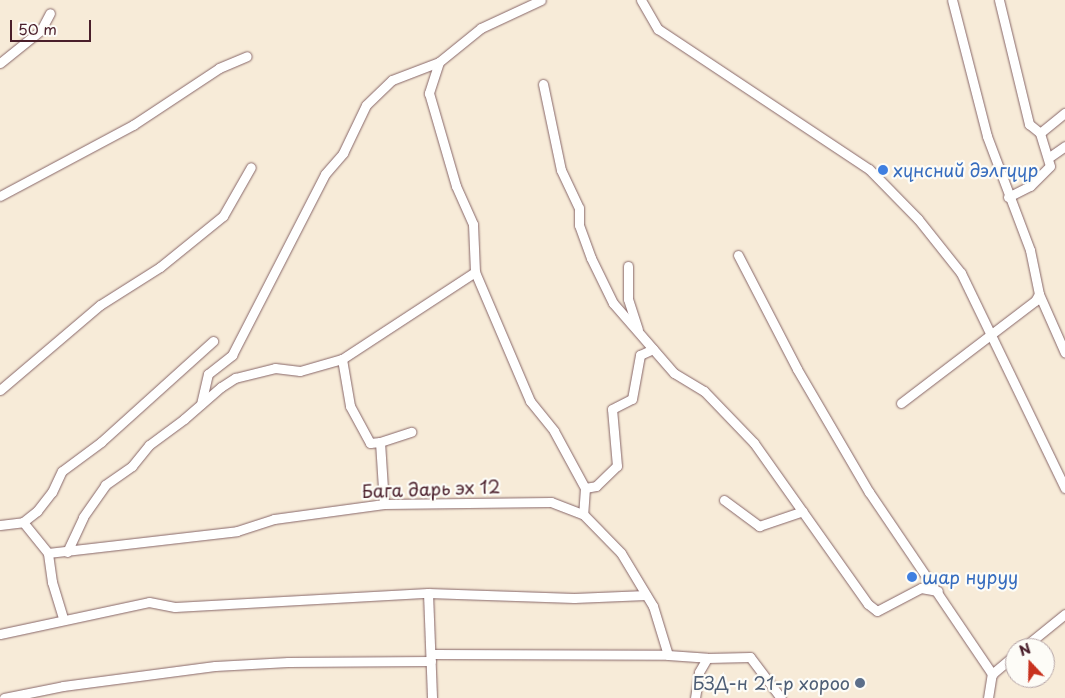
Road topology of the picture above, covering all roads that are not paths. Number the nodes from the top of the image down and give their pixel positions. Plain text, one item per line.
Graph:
1 (541, 0) edge
2 (641, 0) edge
3 (952, 0) edge
4 (999, 0) edge
5 (50, 13) dead end
6 (247, 56) dead end
7 (439, 62) junction
8 (0, 63) edge
9 (543, 84) dead end
10 (1065, 113) edge
11 (1040, 133) junction
12 (1065, 146) edge
13 (1048, 158) junction
14 (251, 166) dead end
15 (0, 196) edge
16 (1008, 197) junction
17 (738, 255) dead end
18 (628, 266) dead end
19 (475, 272) junction
20 (1039, 294) junction
21 (991, 332) junction
22 (640, 334) junction
23 (213, 341) dead end
24 (653, 349) junction
25 (1065, 353) edge
26 (342, 359) junction
27 (0, 390) edge
28 (901, 403) dead end
29 (201, 404) junction
30 (411, 432) dead end
31 (380, 442) junction
32 (585, 488) junction
33 (1065, 488) edge
34 (724, 500) dead end
35 (384, 504) junction
36 (803, 511) junction
37 (583, 514) junction
38 (23, 522) junction
39 (0, 525) edge
40 (67, 552) junction
41 (48, 553) junction
42 (938, 591) junction
43 (428, 592) junction
44 (646, 596) junction
45 (1065, 614) edge
46 (63, 618) junction
47 (0, 634) edge
48 (1035, 638) edge
49 (668, 655) junction
50 (432, 657) junction
51 (707, 658) junction
52 (1005, 663) edge
53 (992, 674) junction
54 (4, 698) edge
55 (432, 698) edge
56 (695, 698) edge
57 (781, 698) edge
58 (988, 698) edge

1 - 7 street
2 - 21 street
3 - 16 street
4 - 11 street
5 - 8 street
6 - 15 street
7 - 19 street
7 - 29 street
9 - 22 street
10 - 11 street
11 - 13 street
12 - 13 street
13 - 16 street
14 - 27 street
16 - 20 street
17 - 42 street
18 - 22 street
19 - 26 street
19 - 32 street
20 - 21 street
20 - 25 street
21 - 28 street
21 - 33 street
22 - 24 street
23 - 38 street
24 - 32 street
24 - 36 street
26 - 29 street
26 - 31 street
29 - 40 street
30 - 31 street
31 - 35 street
32 - 37 street
34 - 36 street
35 - 37 street, Бага дарь эх 12
35 - 40 street, Бага дарь эх 12
36 - 42 street
37 - 44 street, Бага дарь эх 12
38 - 39 street
38 - 41 street
40 - 41 street, Бага дарь эх 12
41 - 46 street
42 - 53 street
43 - 44 street
43 - 46 street
43 - 50 street
44 - 49 street, Бага дарь эх 12
45 - 48 street
46 - 47 street
49 - 50 street
49 - 51 street
50 - 54 street
50 - 55 street
51 - 56 street
51 - 57 street
52 - 53 street
53 - 58 street

